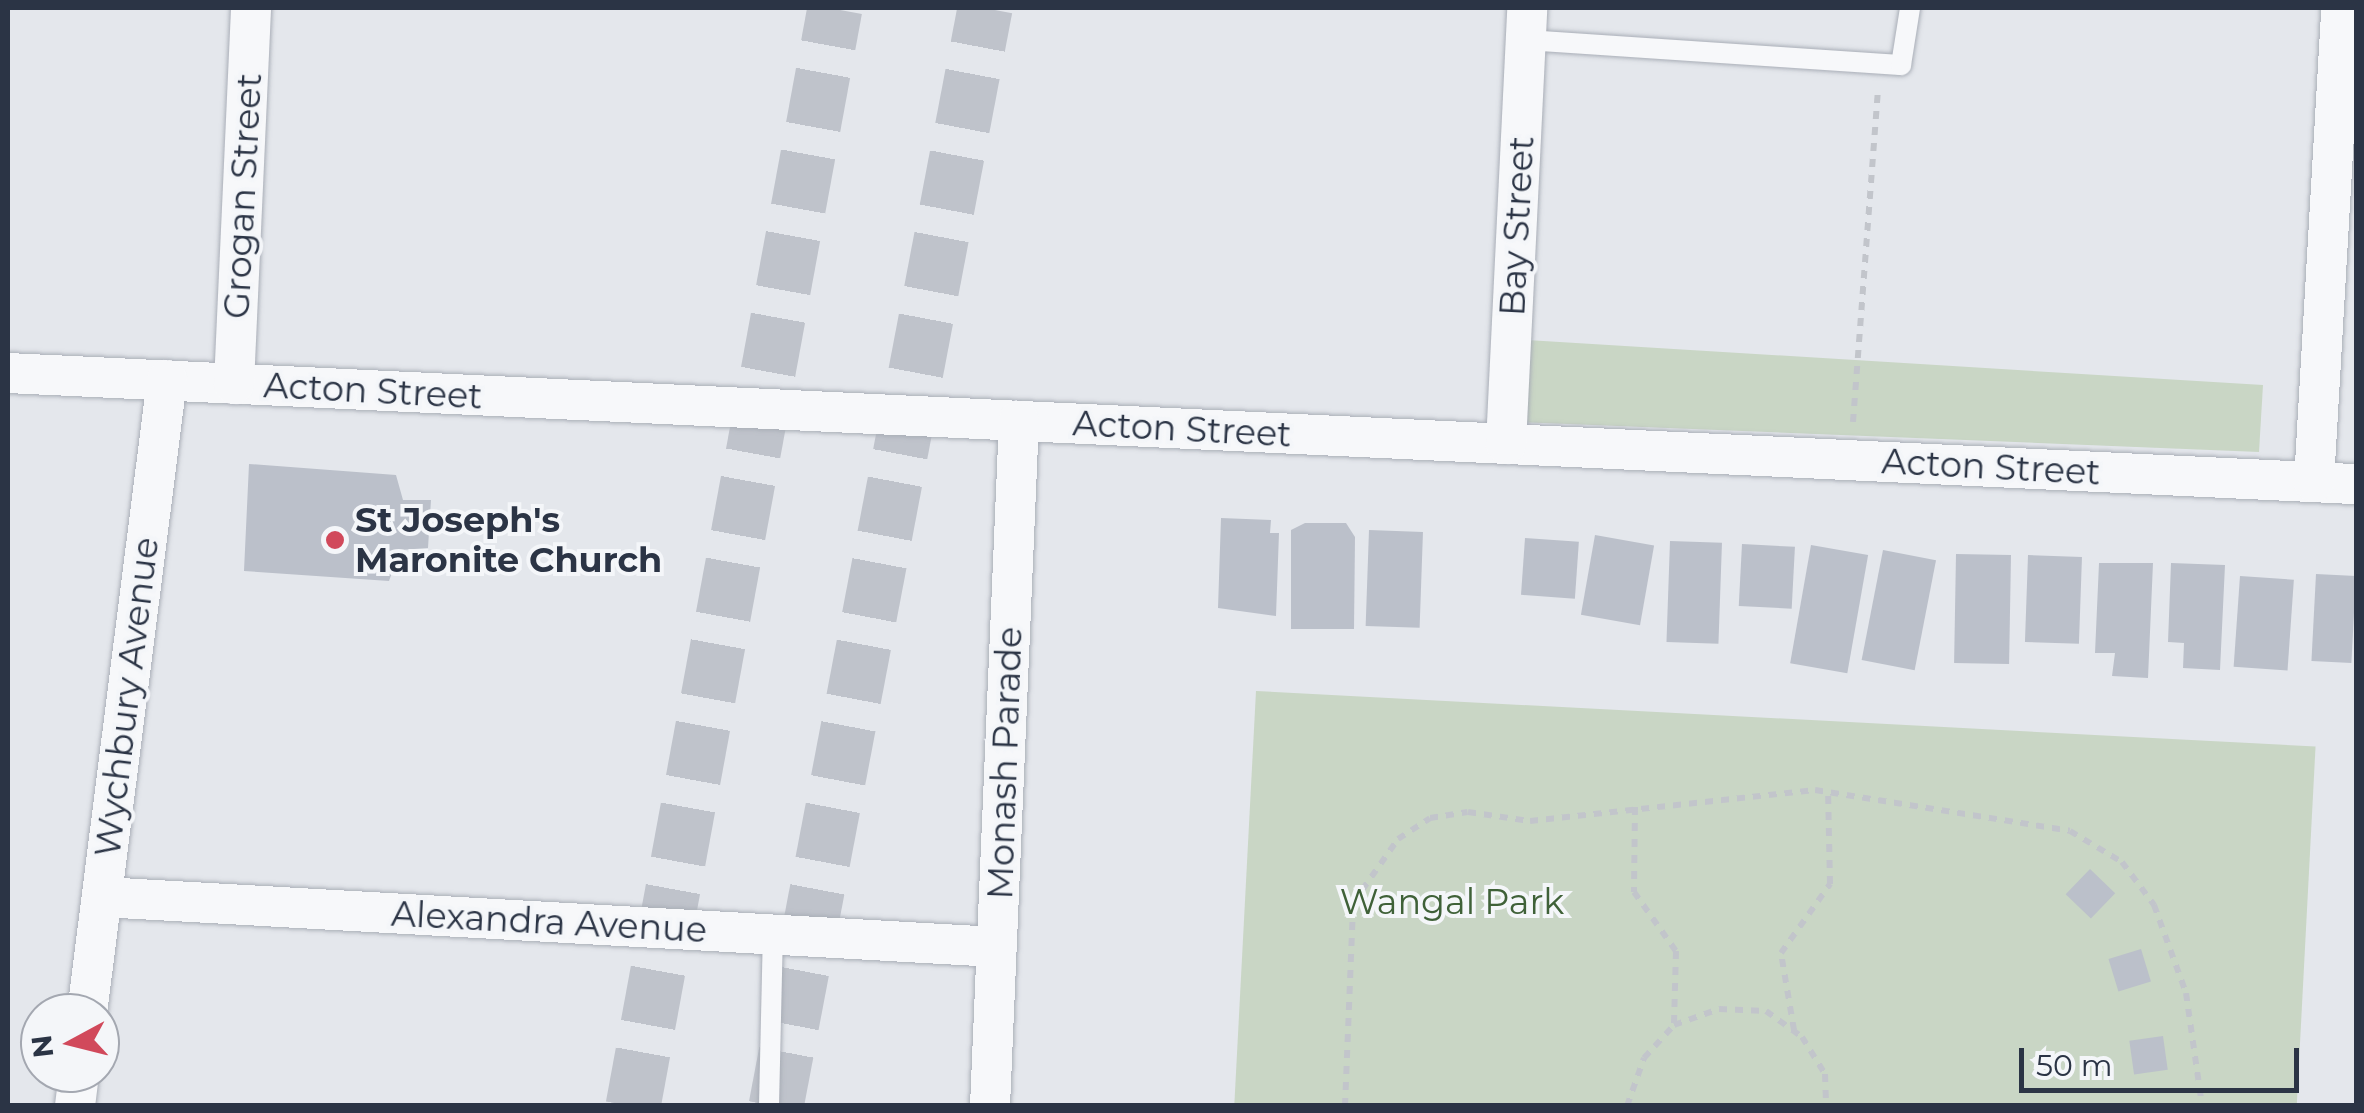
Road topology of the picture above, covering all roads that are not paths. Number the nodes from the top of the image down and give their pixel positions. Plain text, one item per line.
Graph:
1 (252, 8) edge
2 (1910, 8) edge
3 (2341, 8) edge
4 (1526, 24) edge
5 (8, 373) edge
6 (167, 380) junction
7 (234, 384) junction
8 (1019, 421) junction
9 (1506, 444) junction
10 (2314, 482) junction
11 (2356, 484) edge
12 (102, 897) junction
13 (772, 934) junction
14 (997, 946) junction
15 (90, 993) edge
16 (768, 1106) edge
17 (990, 1106) edge

1 - 7 street, Grogan Street
2 - 4 lane
3 - 10 street
4 - 9 street, Bay Street
5 - 6 street, Acton Street
6 - 7 street, Acton Street
6 - 12 street, Wychbury Avenue
7 - 8 street, Acton Street
8 - 9 street, Acton Street
8 - 14 street, Monash Parade
9 - 10 street, Acton Street
10 - 11 street, Acton Street
12 - 13 street, Alexandra Avenue
12 - 15 street, Wychbury Avenue
13 - 14 street, Alexandra Avenue
13 - 16 lane
14 - 17 street, Monash Parade

